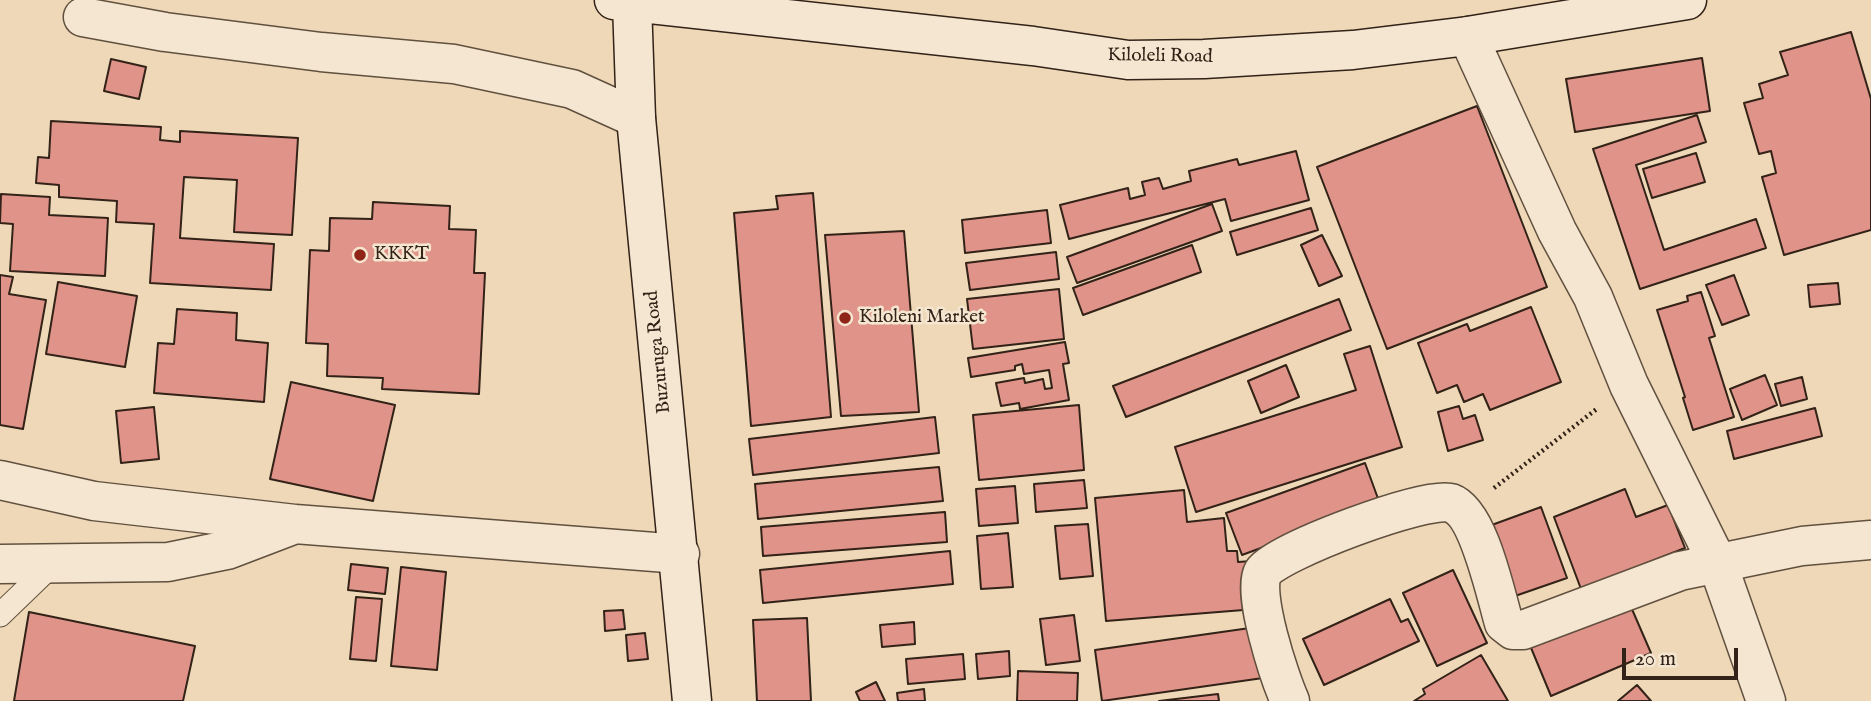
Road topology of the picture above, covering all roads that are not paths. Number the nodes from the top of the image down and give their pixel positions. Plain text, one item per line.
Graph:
1 (1687, 0) edge
2 (623, 2) edge
3 (83, 17) dead end
4 (1468, 36) junction
5 (636, 118) junction
6 (0, 480) edge
7 (295, 524) junction
8 (1871, 540) edge
9 (680, 555) junction
10 (55, 562) junction
11 (1717, 562) junction
12 (0, 564) edge
13 (0, 615) edge
14 (692, 701) edge
15 (1290, 701) edge
16 (1766, 701) edge

1 - 4 street, Kiloleli Road
2 - 4 street, Kiloleli Road
2 - 5 street, Buzuruga Road
3 - 5 street
4 - 11 street
5 - 9 street, Buzuruga Road
6 - 7 street
7 - 9 street
7 - 10 street
8 - 11 street
9 - 14 street, Buzuruga Road
10 - 12 street
10 - 13 lane
11 - 15 street
11 - 16 street

